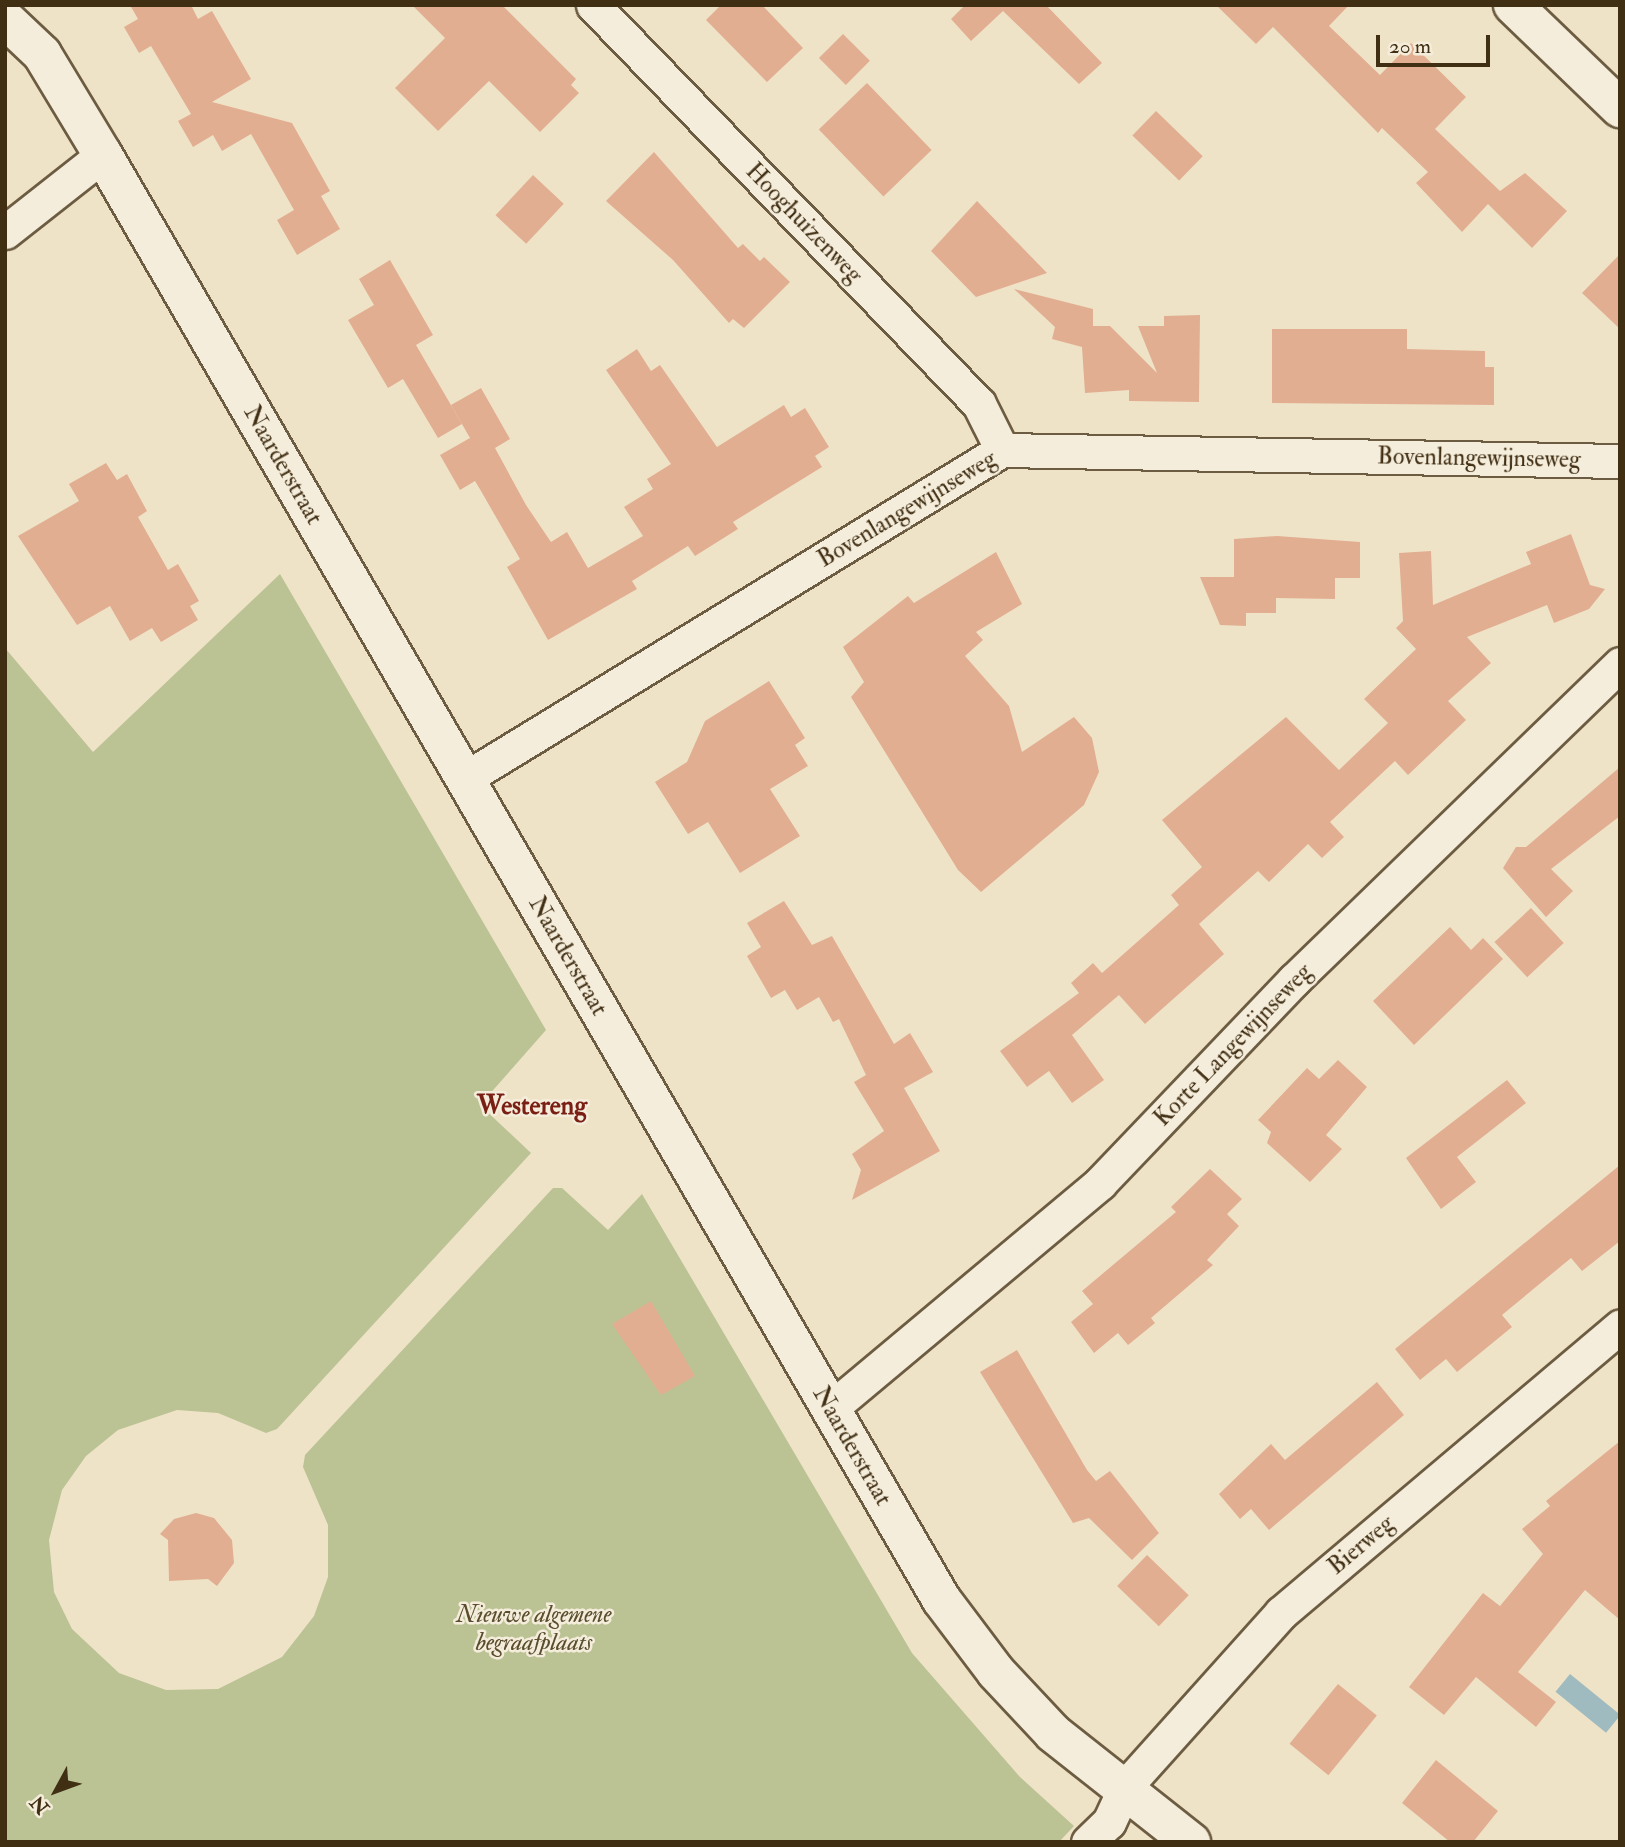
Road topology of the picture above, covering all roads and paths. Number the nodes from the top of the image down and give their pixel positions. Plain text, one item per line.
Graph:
1 (593, 5) edge
2 (1513, 5) edge
3 (5, 19) edge
4 (1620, 108) edge
5 (103, 155) junction
6 (5, 232) edge
7 (1002, 450) junction
8 (1620, 461) edge
9 (1620, 664) edge
10 (464, 779) junction
11 (1612, 1345) edge
12 (831, 1409) junction
13 (1125, 1787) junction
14 (1088, 1842) edge
15 (1191, 1842) edge

1 - 7 street, Hooghuizenweg
2 - 4 street
3 - 5 street, Naarderstraat
5 - 6 street
5 - 10 street, Naarderstraat
7 - 8 street, Bovenlangewijnseweg
7 - 10 street, Bovenlangewijnseweg
9 - 12 street, Korte Langewijnseweg
10 - 12 street, Naarderstraat
11 - 13 street, Bierweg
12 - 13 street, Naarderstraat
13 - 14 street, Bierweg
13 - 15 street, Naarderstraat

